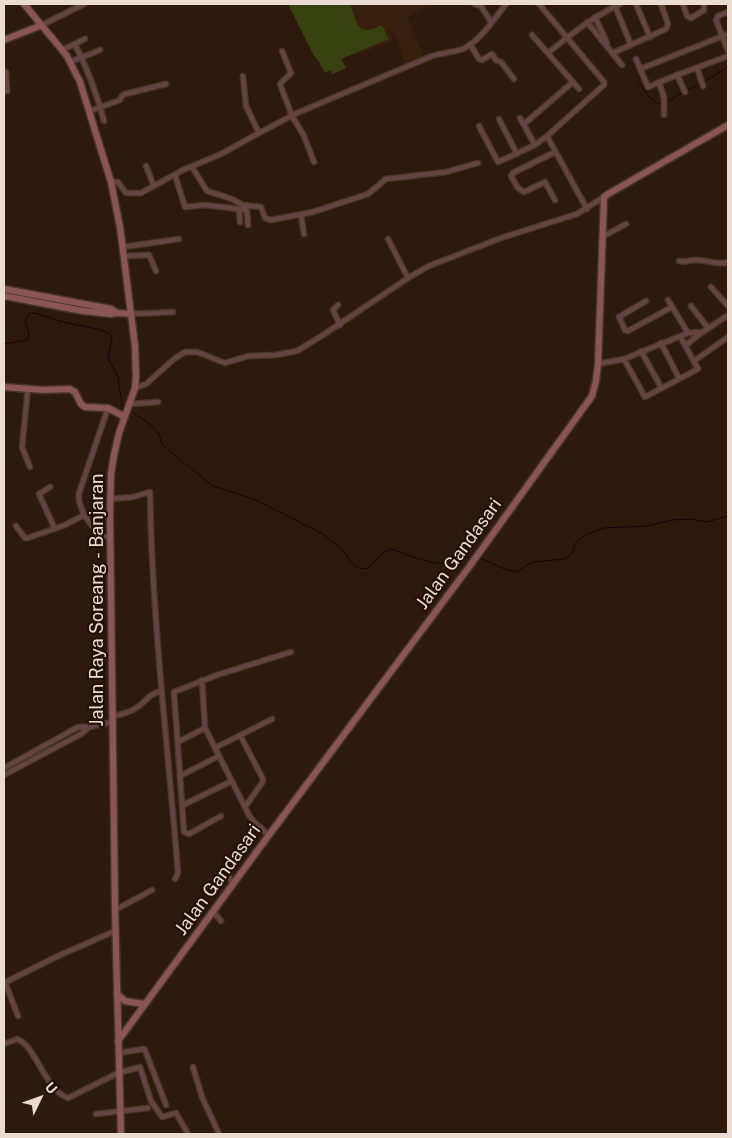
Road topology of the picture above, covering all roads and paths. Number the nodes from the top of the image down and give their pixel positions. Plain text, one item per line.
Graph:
1 (24, 4) edge
2 (84, 4) edge
3 (476, 4) edge
4 (506, 4) edge
5 (539, 4) edge
6 (620, 4) edge
7 (636, 4) edge
8 (660, 4) edge
9 (684, 4) edge
10 (704, 4) edge
11 (615, 6) junction
12 (728, 12) edge
13 (596, 16) junction
14 (491, 22) junction
15 (587, 22) junction
16 (42, 25) junction
17 (728, 34) edge
18 (532, 36) dead end
19 (568, 37) junction
20 (650, 37) junction
21 (722, 37) junction
22 (85, 39) dead end
23 (4, 40) edge
24 (470, 44) junction
25 (75, 45) junction
26 (631, 45) junction
27 (62, 50) junction
28 (100, 50) dead end
29 (282, 50) dead end
30 (728, 51) edge
31 (611, 52) junction
32 (548, 53) junction
33 (728, 56) edge
34 (82, 58) junction
35 (636, 59) dead end
36 (70, 62) junction
37 (622, 66) dead end
38 (697, 68) junction
39 (640, 69) junction
40 (4, 71) edge
41 (677, 74) junction
42 (243, 76) dead end
43 (514, 79) dead end
44 (573, 82) junction
45 (659, 82) junction
46 (166, 84) dead end
47 (702, 84) dead end
48 (579, 89) dead end
49 (7, 91) dead end
50 (684, 92) dead end
51 (101, 107) junction
52 (90, 111) junction
53 (664, 115) dead end
54 (292, 116) junction
55 (520, 118) dead end
56 (499, 119) dead end
57 (104, 121) dead end
58 (524, 124) junction
59 (728, 125) edge
60 (479, 126) dead end
61 (259, 132) junction
62 (547, 136) junction
63 (535, 145) junction
64 (555, 152) junction
65 (516, 154) junction
66 (314, 162) dead end
67 (478, 163) dead end
68 (146, 166) dead end
69 (192, 167) junction
70 (175, 175) junction
71 (111, 182) junction
72 (154, 186) junction
73 (604, 198) junction
74 (555, 200) dead end
75 (239, 209) junction
76 (587, 209) junction
77 (301, 215) junction
78 (240, 222) dead end
79 (626, 224) dead end
80 (248, 225) dead end
81 (304, 234) dead end
82 (602, 237) junction
83 (179, 239) dead end
84 (388, 239) dead end
85 (123, 247) junction
86 (124, 256) junction
87 (679, 261) dead end
88 (728, 262) edge
89 (156, 271) dead end
90 (408, 278) junction
91 (712, 287) dead end
92 (4, 289) edge
93 (14, 295) junction
94 (4, 296) edge
95 (668, 300) dead end
96 (646, 301) dead end
97 (338, 305) dead end
98 (672, 306) junction
99 (691, 306) dead end
100 (728, 306) edge
101 (173, 312) dead end
102 (131, 314) junction
103 (728, 314) edge
104 (340, 325) junction
105 (708, 328) junction
106 (703, 332) junction
107 (688, 333) junction
108 (680, 336) junction
109 (728, 337) edge
110 (660, 343) junction
111 (685, 346) junction
112 (641, 351) junction
113 (624, 359) junction
114 (694, 361) junction
115 (598, 364) junction
116 (679, 378) junction
117 (4, 387) edge
118 (662, 387) junction
119 (28, 388) junction
120 (135, 388) junction
121 (158, 402) dead end
122 (130, 405) junction
123 (108, 408) junction
124 (126, 415) junction
125 (30, 467) dead end
126 (50, 487) dead end
127 (110, 499) junction
128 (84, 514) junction
129 (16, 526) dead end
130 (55, 529) junction
131 (110, 537) junction
132 (292, 652) dead end
133 (202, 680) junction
134 (162, 691) junction
135 (112, 719) junction
136 (272, 719) dead end
137 (89, 727) junction
138 (205, 728) junction
139 (240, 735) junction
140 (178, 742) junction
141 (215, 748) junction
142 (35, 751) junction
143 (219, 756) junction
144 (38, 757) junction
145 (4, 768) edge
146 (4, 775) edge
147 (180, 776) junction
148 (232, 781) junction
149 (183, 805) junction
150 (245, 807) junction
151 (221, 816) dead end
152 (269, 835) junction
153 (226, 871) dead end
154 (175, 879) dead end
155 (234, 884) junction
156 (152, 890) dead end
157 (115, 910) junction
158 (213, 911) junction
159 (220, 921) dead end
160 (115, 931) junction
161 (5, 982) edge
162 (117, 994) junction
163 (144, 1004) junction
164 (18, 1016) dead end
165 (118, 1041) junction
166 (4, 1044) edge
167 (118, 1053) junction
168 (152, 1064) junction
169 (140, 1067) junction
170 (193, 1067) dead end
171 (118, 1073) junction
172 (166, 1105) dead end
173 (148, 1108) dead end
174 (120, 1110) junction
175 (96, 1114) dead end
176 (120, 1134) edge
177 (188, 1134) edge
178 (219, 1134) edge

1 - 16 street, Jalan Raya Soreang - Banjaran
2 - 16 street
3 - 14 street
4 - 14 street
5 - 19 street
6 - 11 street
7 - 20 street
8 - 20 street
9 - 10 street
11 - 13 street
11 - 26 street
12 - 21 street
13 - 15 street
13 - 31 street
14 - 24 street
15 - 19 street
15 - 31 street
16 - 23 street
16 - 27 street, Jalan Raya Soreang - Banjaran
17 - 21 street
18 - 32 street
19 - 32 street
19 - 62 street
20 - 26 street
21 - 30 street
21 - 39 street
22 - 25 street
24 - 43 street
24 - 54 street
25 - 27 street
25 - 34 street
26 - 31 street
27 - 36 street, Jalan Raya Soreang - Banjaran
28 - 34 street
29 - 54 street
31 - 37 street
32 - 44 street
33 - 38 street
34 - 36 street
34 - 51 street
35 - 39 street
36 - 52 street, Jalan Raya Soreang - Banjaran
38 - 41 street
38 - 47 street
39 - 45 street
40 - 49 street
41 - 45 street
41 - 50 street
42 - 61 street
44 - 48 street
44 - 58 street
45 - 53 street
46 - 51 street
51 - 52 street
51 - 57 street
52 - 71 street, Jalan Raya Soreang - Banjaran
54 - 61 street
54 - 66 street
55 - 58 street
56 - 65 street
58 - 63 street
59 - 73 street
60 - 65 street
61 - 69 street
62 - 63 street
62 - 64 street
63 - 65 street
64 - 74 street
64 - 76 street
67 - 77 street
68 - 72 street
69 - 70 street
69 - 77 street
70 - 72 street
70 - 75 street
71 - 72 street
71 - 85 street, Jalan Raya Soreang - Banjaran
73 - 76 street
73 - 82 street, Jalan Gandasari
75 - 78 street
75 - 80 street
76 - 90 street
77 - 81 street
79 - 82 street
82 - 115 street, Jalan Gandasari
83 - 85 street
84 - 90 street
85 - 86 street, Jalan Raya Soreang - Banjaran
86 - 89 street
86 - 102 street, Jalan Raya Soreang - Banjaran
87 - 88 street
90 - 104 street
91 - 100 street
92 - 93 street
93 - 94 street
93 - 102 street
95 - 98 street
96 - 98 street
97 - 104 street
98 - 107 street
99 - 105 street
101 - 102 street
102 - 120 street, Jalan Raya Soreang - Banjaran
103 - 105 street
104 - 120 street
105 - 106 street
106 - 107 street
106 - 111 street
107 - 108 street
108 - 110 street
108 - 111 street
109 - 114 street
110 - 112 street
110 - 116 street
111 - 114 street
112 - 113 street
112 - 118 street
113 - 115 street
113 - 118 street
114 - 116 street
115 - 152 street, Jalan Gandasari
116 - 118 street
117 - 119 street
119 - 123 street
119 - 125 street
120 - 122 street, Jalan Raya Soreang - Banjaran
121 - 122 street
122 - 124 street, Jalan Raya Soreang - Banjaran
123 - 124 street
123 - 128 street
124 - 127 street, Jalan Raya Soreang - Banjaran
126 - 130 street
127 - 131 street, Jalan Raya Soreang - Banjaran
127 - 134 street
128 - 130 street
128 - 131 street
129 - 130 street
131 - 135 street, Jalan Raya Soreang - Banjaran
132 - 133 street
133 - 138 street
133 - 140 street
134 - 135 street
134 - 154 street
135 - 137 street
135 - 157 street, Jalan Raya Soreang - Banjaran
136 - 139 street
137 - 142 street
137 - 144 street
138 - 140 street
138 - 141 street
139 - 141 street
139 - 150 street
140 - 147 street
141 - 143 street
142 - 144 street
142 - 145 street
143 - 147 street
143 - 148 street
144 - 146 street
147 - 149 street
148 - 149 street
148 - 150 street
149 - 151 street
150 - 152 street
152 - 155 street, Jalan Gandasari
153 - 155 street
155 - 158 street, Jalan Gandasari
156 - 157 street
157 - 160 street, Jalan Raya Soreang - Banjaran
158 - 159 street
158 - 163 street, Jalan Gandasari
160 - 161 street
160 - 162 street, Jalan Raya Soreang - Banjaran
161 - 164 street
162 - 163 street
162 - 165 street, Jalan Raya Soreang - Banjaran
163 - 165 street, Jalan Gandasari
165 - 167 street, Jalan Raya Soreang - Banjaran
166 - 171 street
167 - 168 street
167 - 171 street, Jalan Raya Soreang - Banjaran
168 - 169 street
168 - 172 street
169 - 171 street
169 - 177 street
170 - 178 street
171 - 174 street, Jalan Raya Soreang - Banjaran
173 - 174 street
174 - 175 street
174 - 176 street, Jalan Raya Soreang - Banjaran

